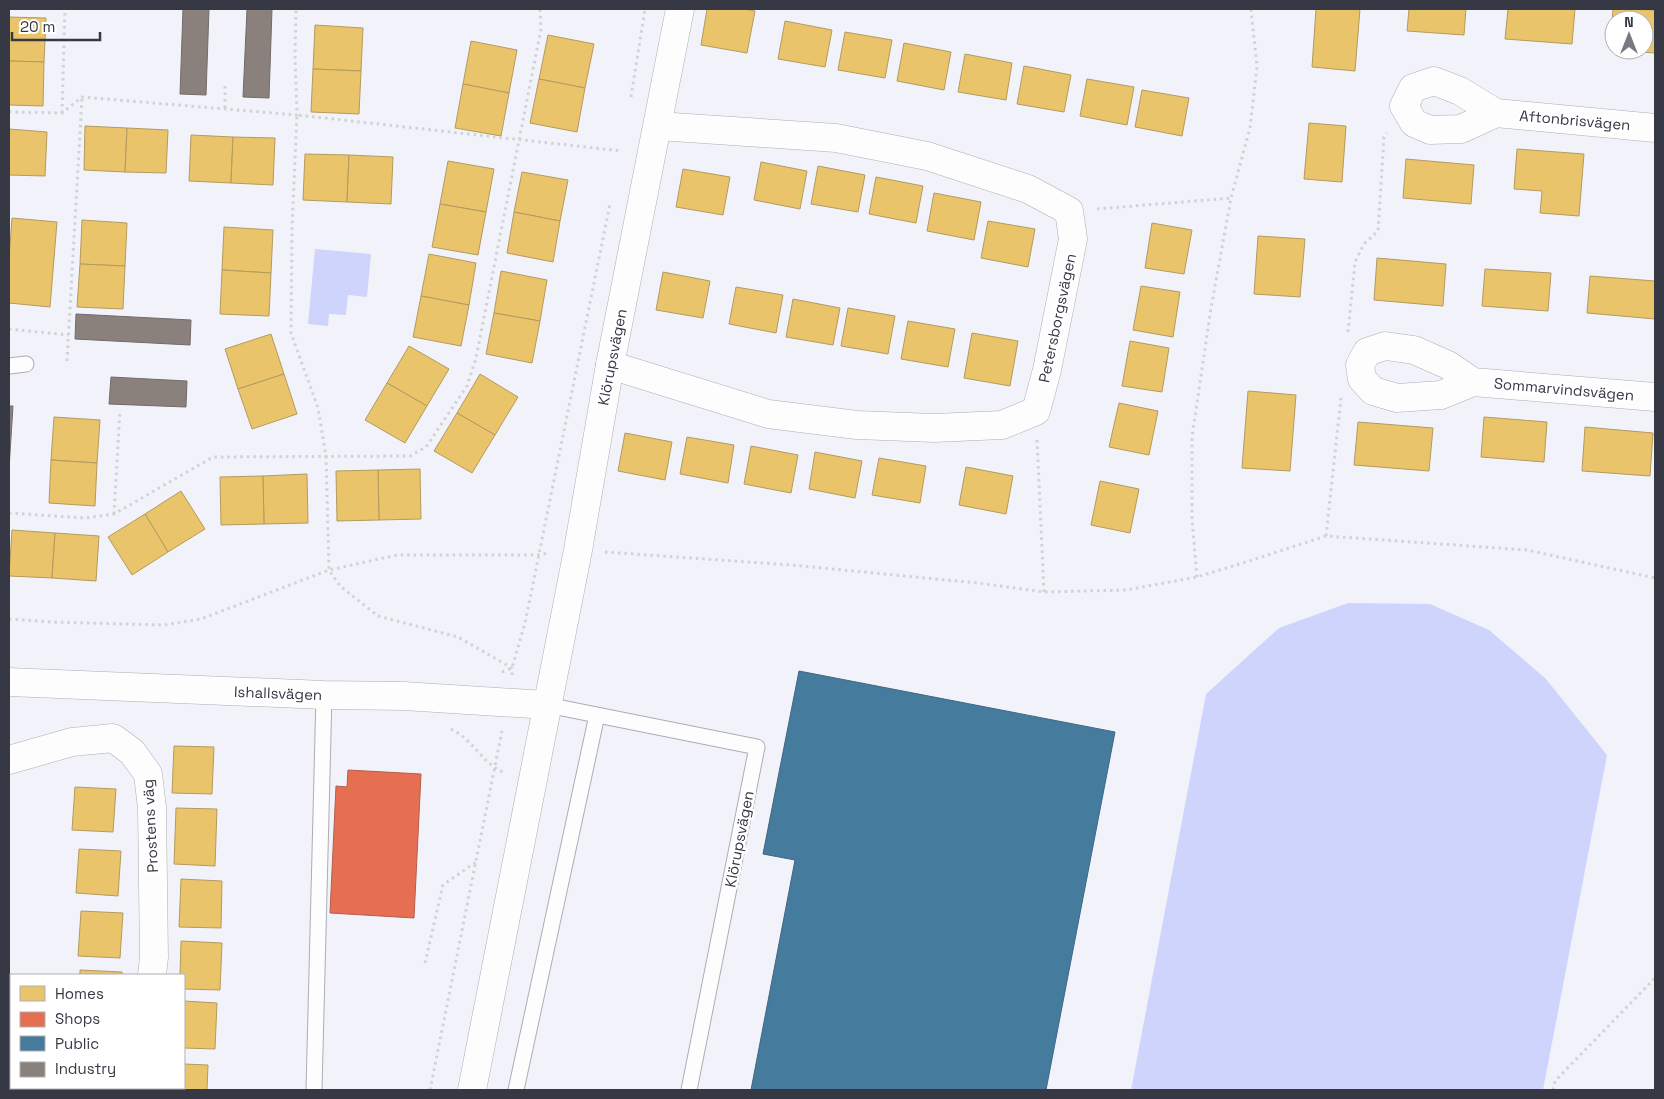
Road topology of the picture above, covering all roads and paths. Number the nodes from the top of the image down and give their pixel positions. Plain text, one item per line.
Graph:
1 (65, 9) edge
2 (296, 9) edge
3 (540, 9) edge
4 (645, 9) edge
5 (680, 9) edge
6 (1251, 9) edge
7 (225, 86) dead end
8 (82, 97) junction
9 (630, 105) dead end
10 (1404, 106) junction
11 (225, 109) junction
12 (9, 112) edge
13 (62, 113) junction
14 (1496, 113) junction
15 (298, 116) junction
16 (658, 126) junction
17 (1655, 128) edge
18 (519, 141) junction
19 (623, 142) dead end
20 (622, 151) junction
21 (619, 160) dead end
22 (611, 198) dead end
23 (1231, 198) junction
24 (1069, 211) junction
25 (9, 329) edge
26 (68, 335) junction
27 (1347, 337) dead end
28 (67, 361) dead end
29 (26, 364) dead end
30 (610, 365) junction
31 (9, 366) edge
32 (1473, 382) dead end
33 (1342, 393) dead end
34 (1655, 397) edge
35 (120, 410) dead end
36 (1036, 411) junction
37 (326, 456) junction
38 (9, 513) edge
39 (114, 514) junction
40 (1326, 536) junction
41 (578, 550) junction
42 (538, 555) junction
43 (329, 570) junction
44 (1197, 577) junction
45 (1655, 578) edge
46 (1044, 592) junction
47 (9, 619) edge
48 (512, 668) junction
49 (9, 682) edge
50 (324, 694) junction
51 (508, 701) junction
52 (547, 705) junction
53 (596, 715) junction
54 (445, 727) dead end
55 (9, 760) edge
56 (495, 769) junction
57 (532, 780) junction
58 (476, 861) junction
59 (425, 963) dead end
60 (152, 974) edge
61 (1655, 978) edge
62 (314, 1090) edge
63 (430, 1090) edge
64 (472, 1090) edge
65 (516, 1090) edge
66 (690, 1090) edge
67 (1553, 1090) edge

1 - 13 path
2 - 15 path
3 - 18 path
4 - 9 path
5 - 16 street, Klörupsvägen
6 - 23 path
7 - 11 path
8 - 11 path
8 - 13 path
8 - 26 path
10 - 14 street, Aftonbrisvägen
10 - 14 street, Aftonbrisvägen
10 - 27 path
11 - 15 path
12 - 13 path
14 - 17 street, Aftonbrisvägen
15 - 18 path
15 - 37 path
16 - 24 street
16 - 30 street, Klörupsvägen
18 - 20 path
18 - 37 path
19 - 20 path
20 - 21 path
22 - 42 path
23 - 24 path
23 - 44 path
24 - 36 street, Petersborgsvägen
25 - 26 path
26 - 28 path
29 - 31 lane
30 - 36 street
30 - 41 street, Klörupsvägen
32 - 34 street, Sommarvindsvägen
33 - 40 path
35 - 39 path
36 - 46 path
37 - 39 path
37 - 43 path
38 - 39 path
40 - 44 path
40 - 45 path
41 - 42 path
41 - 46 path
41 - 52 street, Klörupsvägen
42 - 43 path
42 - 48 path
43 - 47 path
43 - 48 path
44 - 46 path
48 - 51 path
49 - 50 street, Ishallsvägen
50 - 51 street, Ishallsvägen
50 - 62 lane
51 - 52 street, Ishallsvägen
51 - 56 path
52 - 53 lane, Klörupsvägen
52 - 57 street, Klörupsvägen
53 - 65 lane
53 - 66 lane, Klörupsvägen
54 - 56 path
55 - 60 street, Prostens väg
56 - 57 path
56 - 58 path
57 - 64 street, Klörupsvägen
58 - 59 path
58 - 63 path
61 - 67 path

